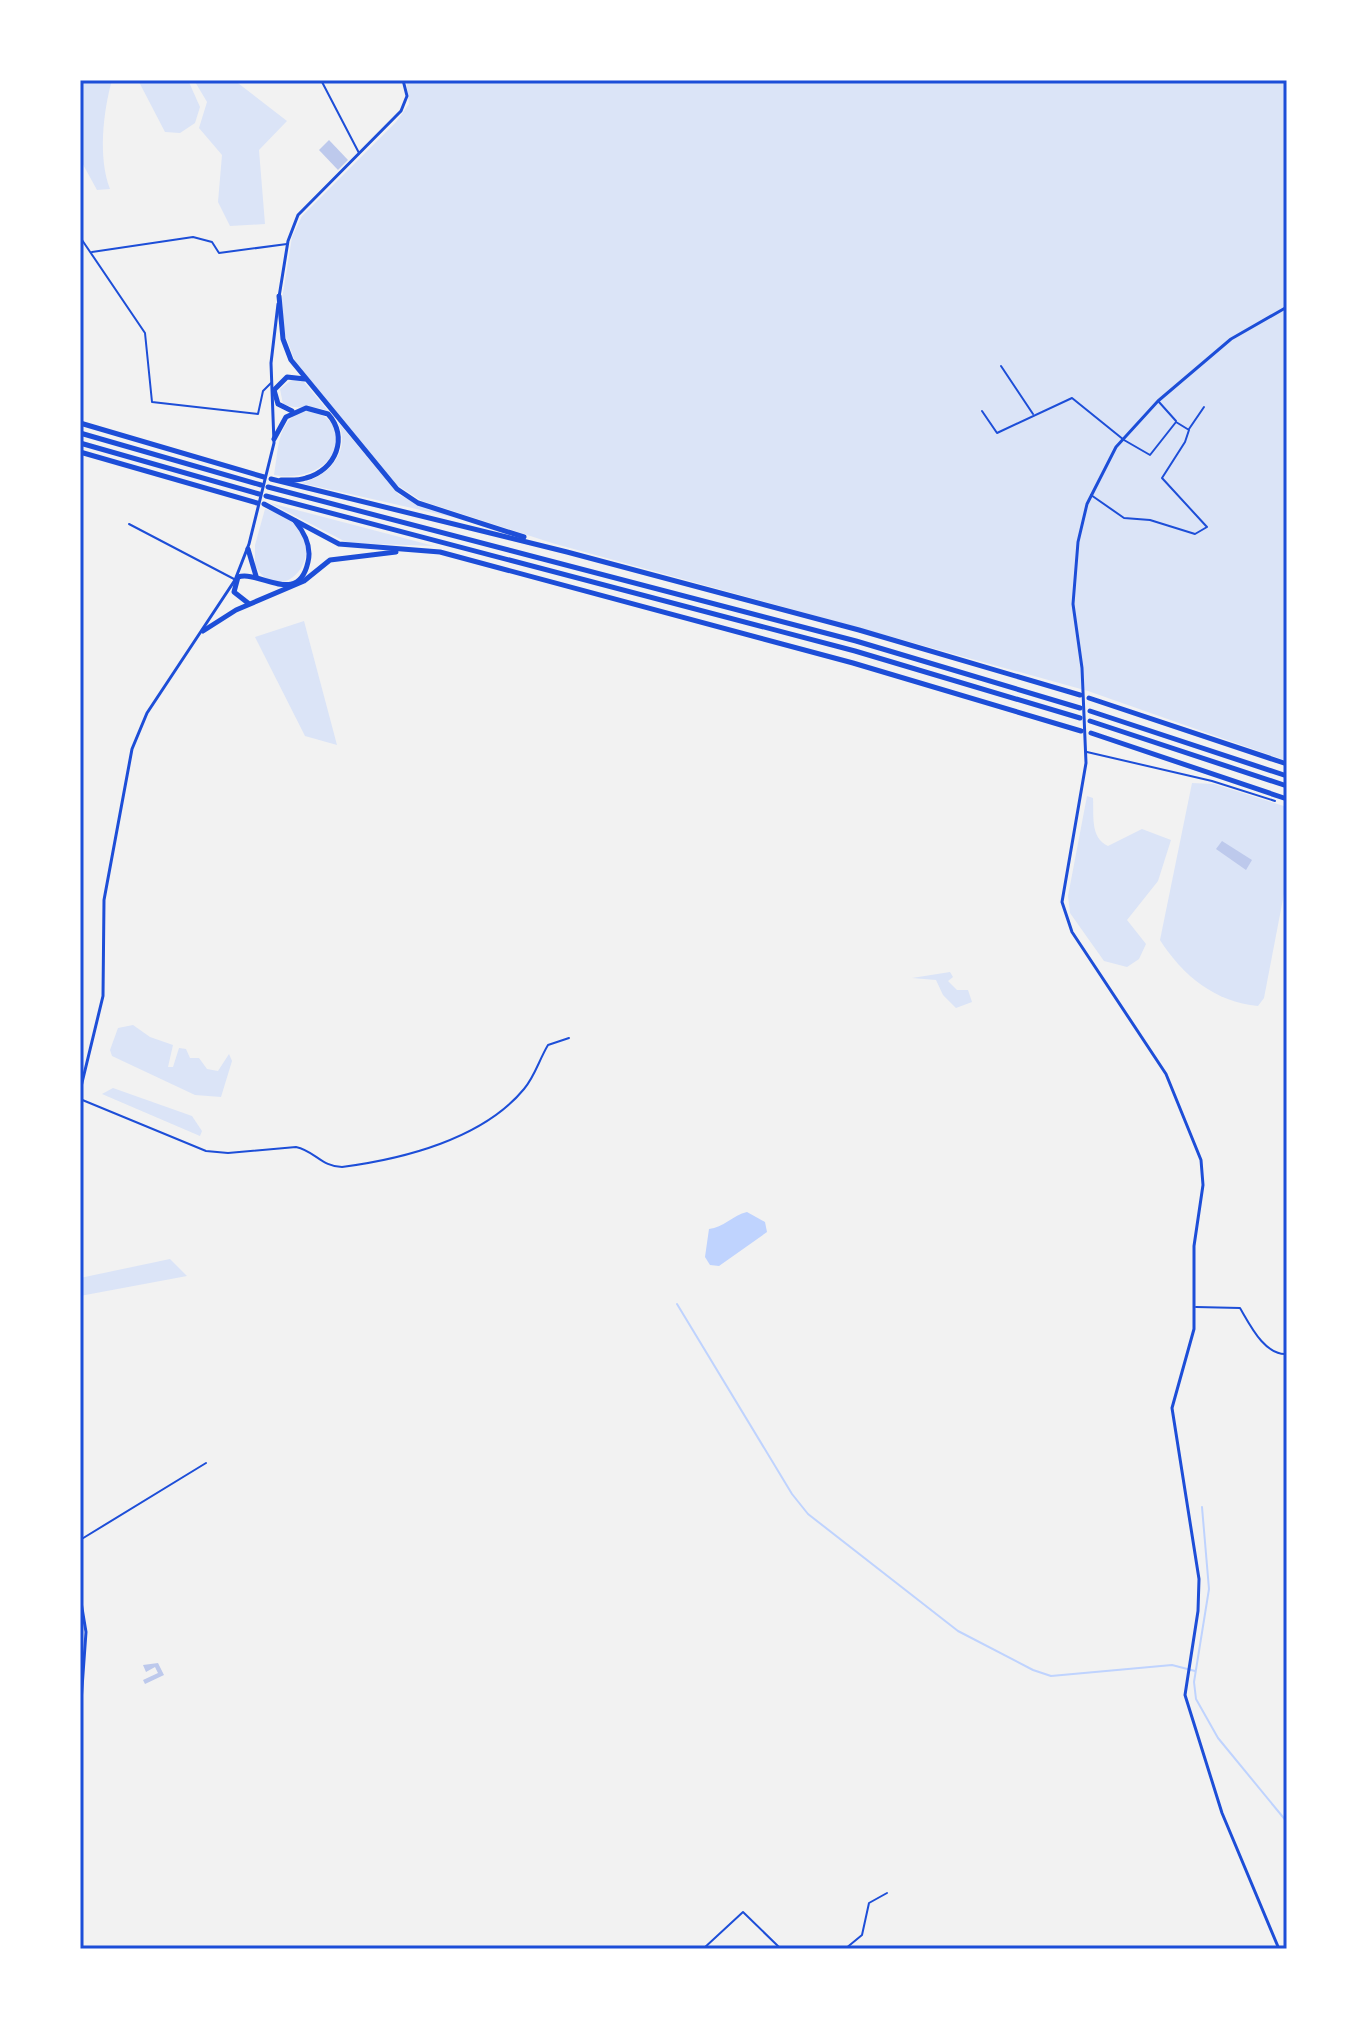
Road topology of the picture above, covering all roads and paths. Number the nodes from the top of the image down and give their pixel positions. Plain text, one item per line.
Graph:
1 (321, 80) edge
2 (403, 80) edge
3 (360, 154) junction
4 (80, 237) edge
5 (287, 244) junction
6 (91, 253) junction
7 (279, 296) junction
8 (1287, 307) edge
9 (1001, 366) dead end
10 (305, 379) junction
11 (272, 382) junction
12 (273, 396) junction
13 (1158, 401) junction
14 (1204, 407) dead end
15 (293, 411) junction
16 (982, 411) dead end
17 (1034, 415) junction
18 (1176, 422) junction
19 (80, 423) edge
20 (1189, 430) junction
21 (80, 433) edge
22 (1122, 438) junction
23 (274, 439) junction
24 (80, 443) edge
25 (80, 452) edge
26 (279, 481) junction
27 (1091, 495) junction
28 (291, 517) junction
29 (129, 524) dead end
30 (248, 549) junction
31 (425, 550) junction
32 (567, 552) junction
33 (257, 576) junction
34 (235, 580) junction
35 (256, 602) junction
36 (203, 631) junction
37 (1082, 692) junction
38 (1089, 698) dead end
39 (1080, 708) dead end
40 (1090, 711) dead end
41 (1080, 718) dead end
42 (1090, 721) dead end
43 (1081, 731) dead end
44 (1088, 736) junction
45 (1086, 752) junction
46 (1287, 764) edge
47 (1287, 776) edge
48 (1287, 786) edge
49 (1287, 799) edge
50 (1275, 801) dead end
51 (569, 1038) dead end
52 (80, 1091) edge
53 (80, 1099) edge
54 (1196, 1307) junction
55 (1287, 1354) edge
56 (206, 1463) dead end
57 (80, 1540) edge
58 (80, 1596) edge
59 (80, 1716) edge
60 (887, 1893) dead end
61 (703, 1949) edge
62 (781, 1949) edge
63 (845, 1949) edge
64 (1279, 1949) edge

1 - 3 street
2 - 3 main road
3 - 5 main road
4 - 6 street
5 - 6 street
5 - 7 main road
6 - 11 street
7 - 10 highway
7 - 11 main road
8 - 13 main road
9 - 17 street
10 - 12 highway
10 - 32 highway
11 - 12 main road
12 - 15 highway
12 - 23 main road
13 - 18 street
13 - 22 main road
14 - 20 street
15 - 23 highway
15 - 26 highway
16 - 17 street
17 - 22 street
18 - 20 street
18 - 22 street
19 - 26 highway
20 - 27 street
21 - 39 highway
22 - 27 main road
23 - 30 main road
24 - 41 highway
25 - 28 highway
26 - 32 highway
27 - 37 main road
28 - 31 highway
28 - 33 highway
29 - 34 street
30 - 33 highway
30 - 34 main road
31 - 35 highway
31 - 43 highway
32 - 37 highway
33 - 34 highway
34 - 35 highway
34 - 36 main road
35 - 36 highway
36 - 52 main road
37 - 44 main road
38 - 46 highway
40 - 47 highway
42 - 48 highway
44 - 45 main road
44 - 49 highway
45 - 50 street
45 - 54 main road
51 - 53 street
54 - 55 street
54 - 64 main road
56 - 57 street
58 - 59 main road
60 - 63 street
61 - 62 street

